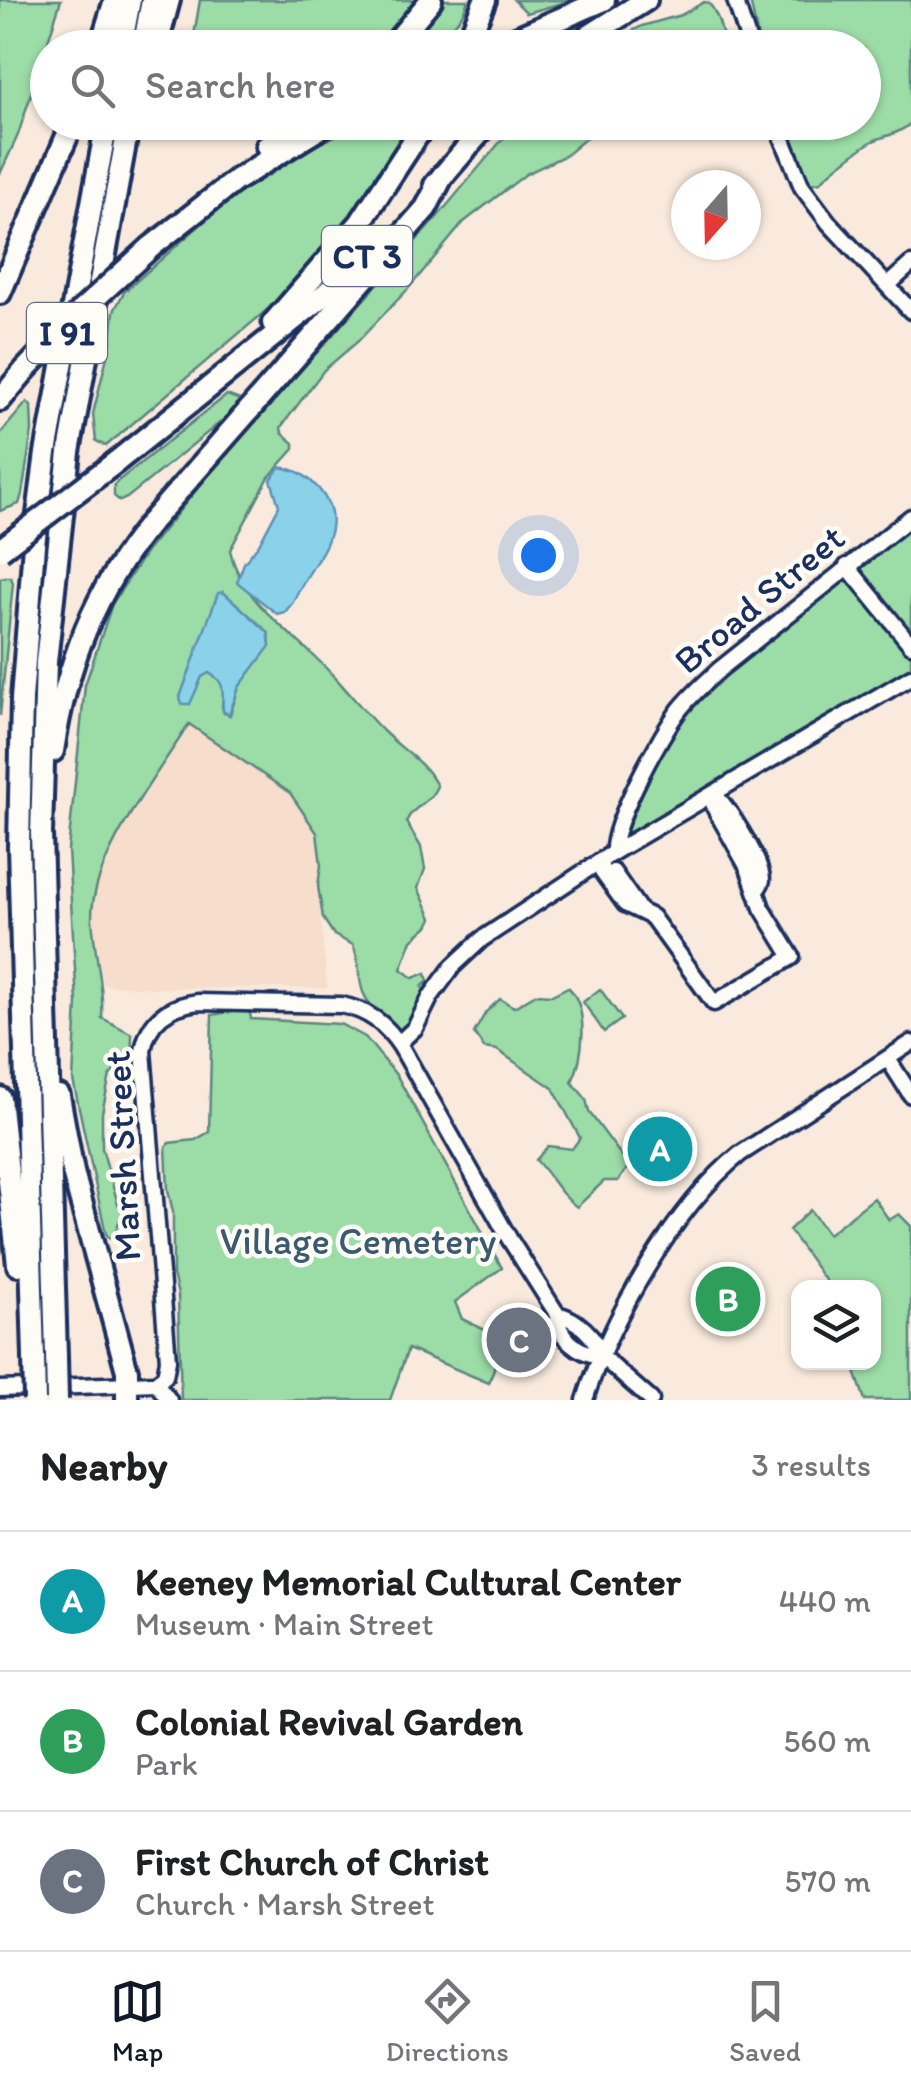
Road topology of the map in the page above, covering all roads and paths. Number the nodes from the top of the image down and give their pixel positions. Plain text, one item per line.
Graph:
1 (115, 0) edge
2 (130, 0) edge
3 (152, 0) edge
4 (169, 0) edge
5 (432, 0) edge
6 (485, 0) edge
7 (604, 0) edge
8 (646, 0) edge
9 (735, 0) edge
10 (106, 30) edge
11 (124, 30) edge
12 (147, 30) edge
13 (161, 30) edge
14 (407, 30) edge
15 (472, 30) edge
16 (534, 30) edge
17 (598, 30) edge
18 (745, 30) edge
19 (65, 140) edge
20 (103, 140) edge
21 (126, 140) edge
22 (274, 140) edge
23 (300, 140) edge
24 (415, 140) edge
25 (474, 140) edge
26 (783, 140) edge
27 (443, 175) junction
28 (182, 222) junction
29 (911, 264) edge
30 (3, 285) edge
31 (888, 285) junction
32 (911, 311) edge
33 (228, 373) junction
34 (3, 397) edge
35 (911, 517) edge
36 (0, 550) edge
37 (847, 566) junction
38 (911, 645) edge
39 (911, 677) edge
40 (713, 794) junction
41 (42, 801) junction
42 (614, 852) junction
43 (600, 861) junction
44 (419, 1021) junction
45 (399, 1043) junction
46 (911, 1043) edge
47 (47, 1052) junction
48 (888, 1058) junction
49 (414, 1070) junction
50 (911, 1094) edge
51 (0, 1098) edge
52 (33, 1326) junction
53 (601, 1356) junction
54 (156, 1382) junction
55 (0, 1389) edge
56 (128, 1393) edge
57 (35, 1400) edge
58 (57, 1400) edge
59 (169, 1400) edge
60 (585, 1400) edge
61 (650, 1400) edge

1 - 10 highway
2 - 11 highway
3 - 12 highway
4 - 13 highway
5 - 14 highway
6 - 15 highway
7 - 16 highway
8 - 17 highway
9 - 18 street
19 - 30 highway
20 - 52 highway, I 91
21 - 41 highway, I 91
22 - 28 highway
23 - 28 highway
24 - 33 highway
25 - 27 highway, CT 3
26 - 31 street
27 - 33 highway, CT 3
27 - 41 highway
28 - 34 highway, bridge
29 - 31 street
31 - 32 street
33 - 36 highway, CT 3, bridge
35 - 37 street, Broad Street
37 - 38 street
37 - 42 street, Broad Street
39 - 40 street
40 - 42 street
40 - 43 street
41 - 47 highway, I 91
42 - 43 street
43 - 44 street
44 - 45 street
44 - 49 street
45 - 49 street, Marsh Street
45 - 54 street, Marsh Street
46 - 48 street
47 - 56 highway
47 - 58 highway, I 91, bridge
48 - 50 street
48 - 53 street
49 - 53 street, Marsh Street
51 - 52 highway
52 - 57 highway, I 91, bridge
53 - 60 street
53 - 61 street, Marsh Street
54 - 56 street
54 - 59 street
55 - 56 street

